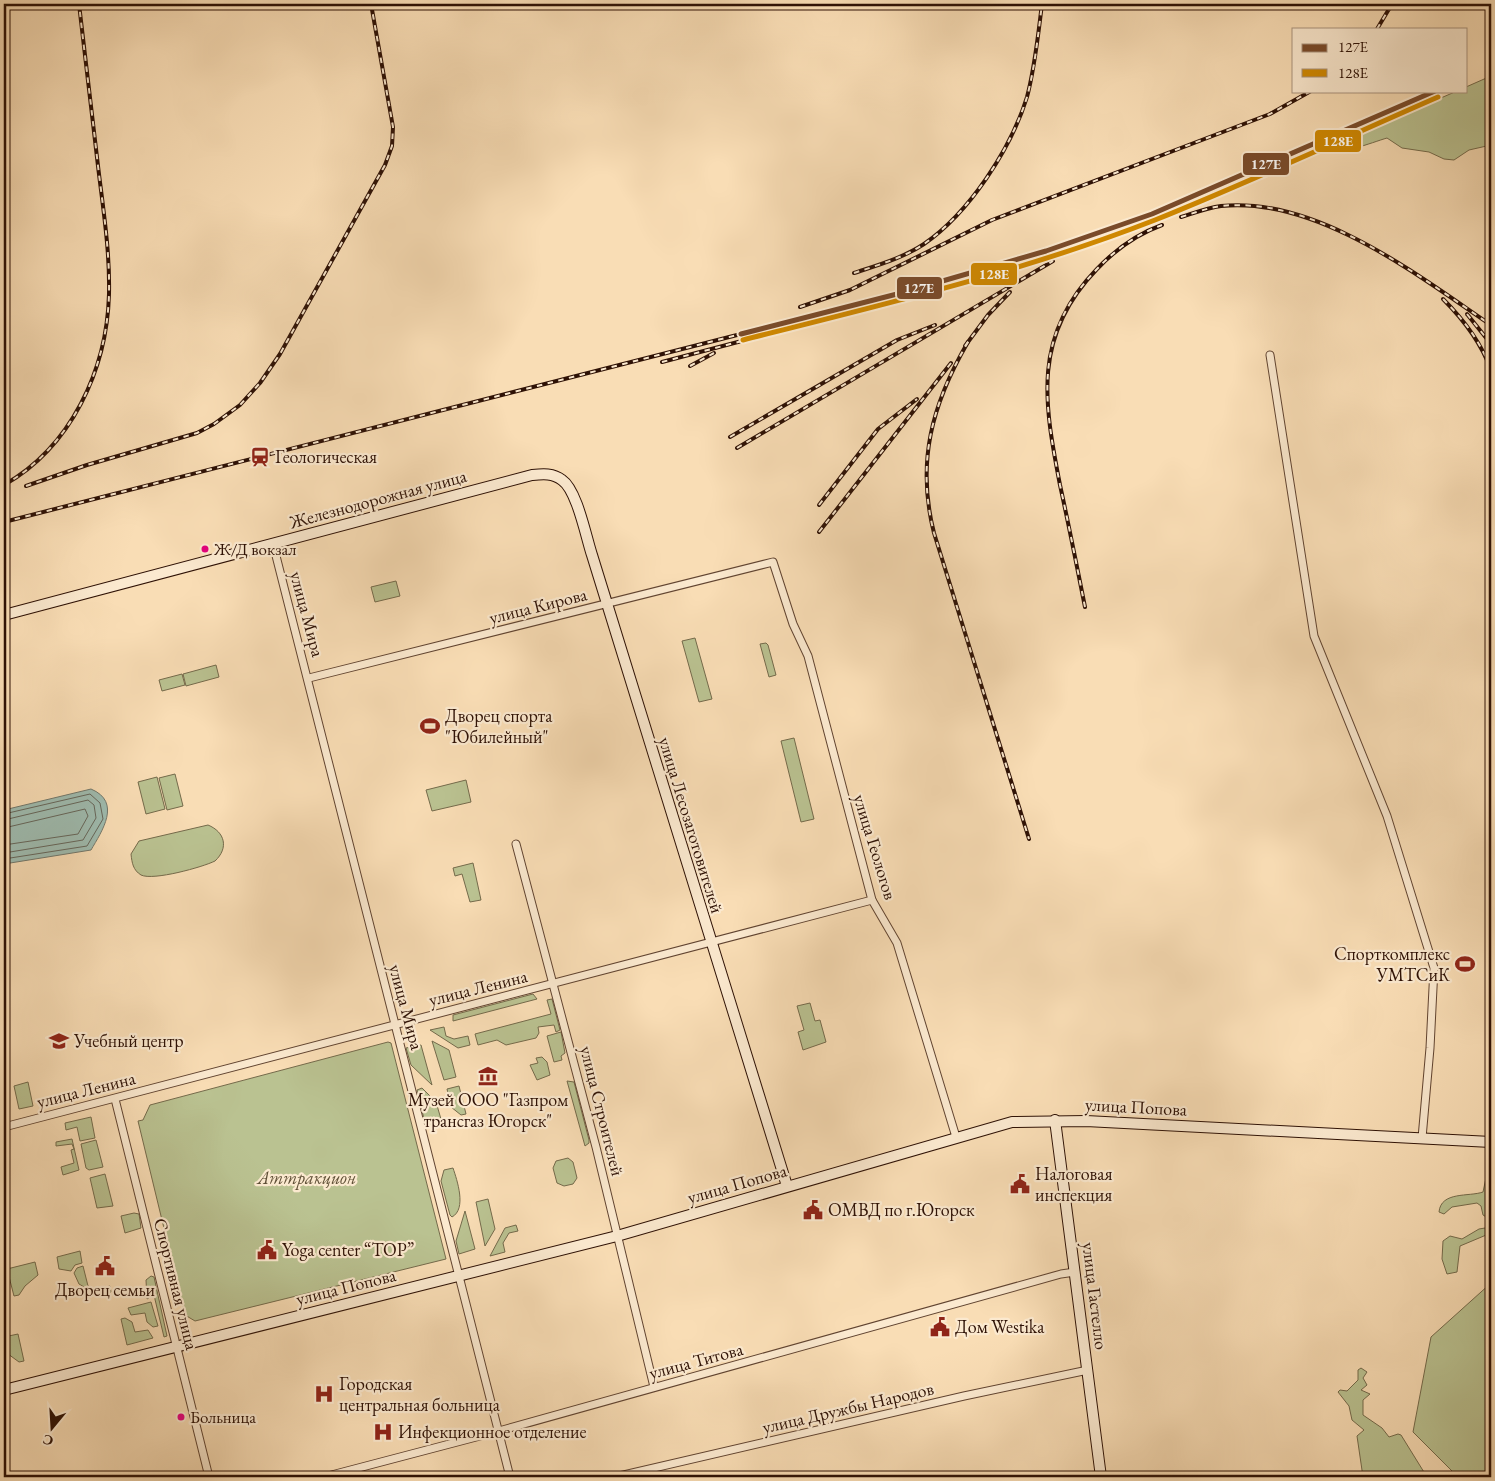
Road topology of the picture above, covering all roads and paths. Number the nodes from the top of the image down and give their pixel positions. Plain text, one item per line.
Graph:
1 (1270, 355) dead end
2 (558, 477) joint
3 (273, 544) junction
4 (773, 562) joint
5 (607, 604) junction
6 (4, 614) edge
7 (309, 678) junction
8 (516, 844) dead end
9 (872, 900) junction
10 (712, 944) junction
11 (554, 984) junction
12 (395, 1025) junction
13 (114, 1099) junction
14 (1055, 1120) junction
15 (4, 1127) edge
16 (956, 1137) junction
17 (1422, 1138) junction
18 (1491, 1142) edge
19 (787, 1186) junction
20 (617, 1236) junction
21 (1075, 1272) junction
22 (460, 1275) junction
23 (176, 1346) junction
24 (1088, 1370) junction
25 (654, 1387) junction
26 (4, 1390) edge
27 (499, 1431) junction
28 (209, 1477) edge
29 (324, 1477) edge
30 (510, 1477) edge
31 (615, 1477) edge
32 (1101, 1477) edge

1 - 17 street
2 - 3 main road, Железнодорожная улица
2 - 5 main road, улица Лесозаготовителей
3 - 6 main road, Железнодорожная улица
3 - 7 street, улица Мира
4 - 5 street, улица Кирова
4 - 9 street, улица Геологов
5 - 7 street, улица Кирова
5 - 10 main road, улица Лесозаготовителей
7 - 12 street, улица Мира
8 - 11 street, улица Строителей
9 - 10 street, улица Ленина
9 - 16 street, улица Геологов
10 - 11 street, улица Ленина
10 - 19 main road, улица Лесозаготовителей
11 - 12 street, улица Ленина
11 - 20 street, улица Строителей
12 - 13 street, улица Ленина
12 - 22 street, улица Мира
13 - 15 street, улица Ленина
13 - 23 street, Спортивная улица
14 - 16 main road, улица Попова
14 - 17 main road, улица Попова
14 - 21 main road, улица Гастелло
16 - 19 main road, улица Попова
17 - 18 main road, улица Попова
19 - 20 main road, улица Попова
20 - 22 main road, улица Попова
20 - 25 street, улица Строителей
21 - 24 main road, улица Гастелло
21 - 25 street, улица Титова
22 - 23 main road, улица Попова
22 - 27 street, улица Мира
23 - 26 main road, улица Попова
23 - 28 street, Спортивная улица
24 - 31 street, улица Дружбы Народов
24 - 32 main road, улица Гастелло
25 - 27 street, улица Титова
27 - 29 street, улица Титова
27 - 30 street, улица Мира

